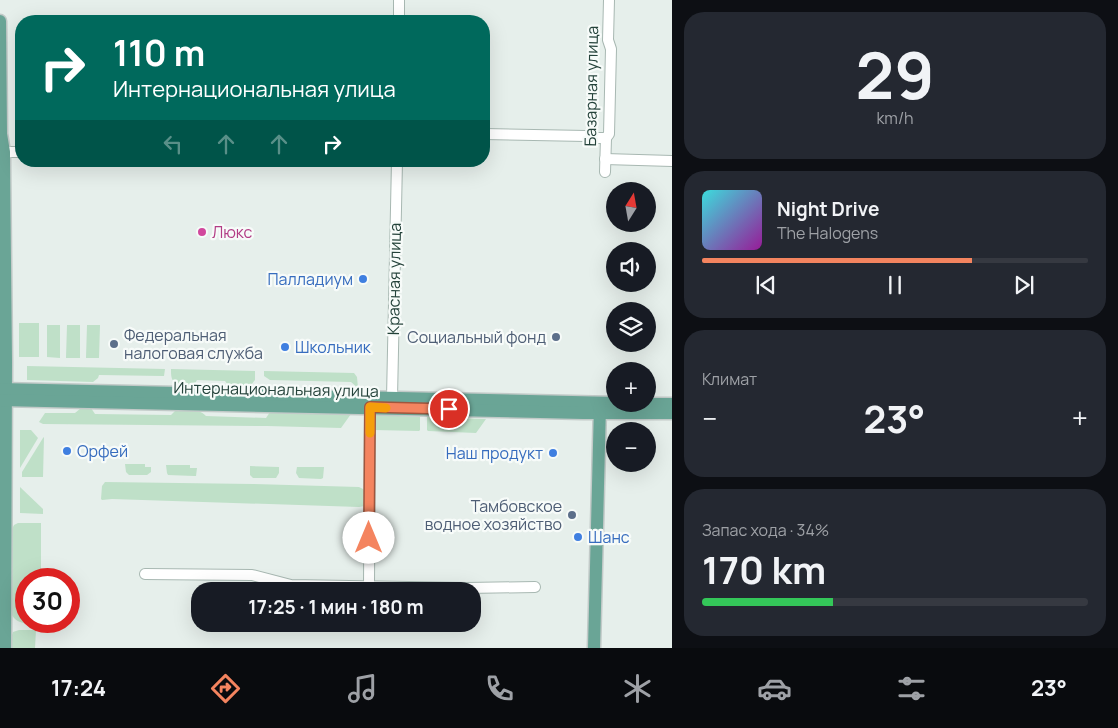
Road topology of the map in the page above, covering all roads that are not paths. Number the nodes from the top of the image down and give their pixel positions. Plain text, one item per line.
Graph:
1 (399, 0) edge
2 (609, 0) edge
3 (399, 15) edge
4 (0, 21) edge
5 (490, 134) edge
6 (606, 138) junction
7 (2, 152) edge
8 (15, 152) edge
9 (605, 159) junction
10 (672, 161) edge
11 (397, 167) edge
12 (605, 172) dead end
13 (2, 395) edge
14 (391, 403) junction
15 (656, 404) edge
16 (672, 404) edge
17 (606, 406) edge
18 (370, 407) junction
19 (600, 408) junction
20 (672, 413) edge
21 (146, 574) dead end
22 (279, 582) edge
23 (369, 582) edge
24 (534, 587) dead end
25 (481, 588) edge
26 (5, 648) edge
27 (594, 648) edge

1 - 3 street
2 - 6 street, Базарная улица
4 - 7 main road
5 - 6 street
6 - 9 street, Базарная улица
7 - 8 street
7 - 13 main road
9 - 10 street
9 - 12 street, Базарная улица
11 - 14 street, Красная улица
13 - 14 main road, Интернациональная улица
13 - 18 main road, Интернациональная улица
13 - 26 main road
14 - 18 main road, Интернациональная улица
14 - 19 main road, Интернациональная улица
15 - 16 main road
17 - 19 main road, Интернациональная улица
18 - 23 street
19 - 20 main road, Интернациональная улица
19 - 27 main road
21 - 22 street
24 - 25 street

